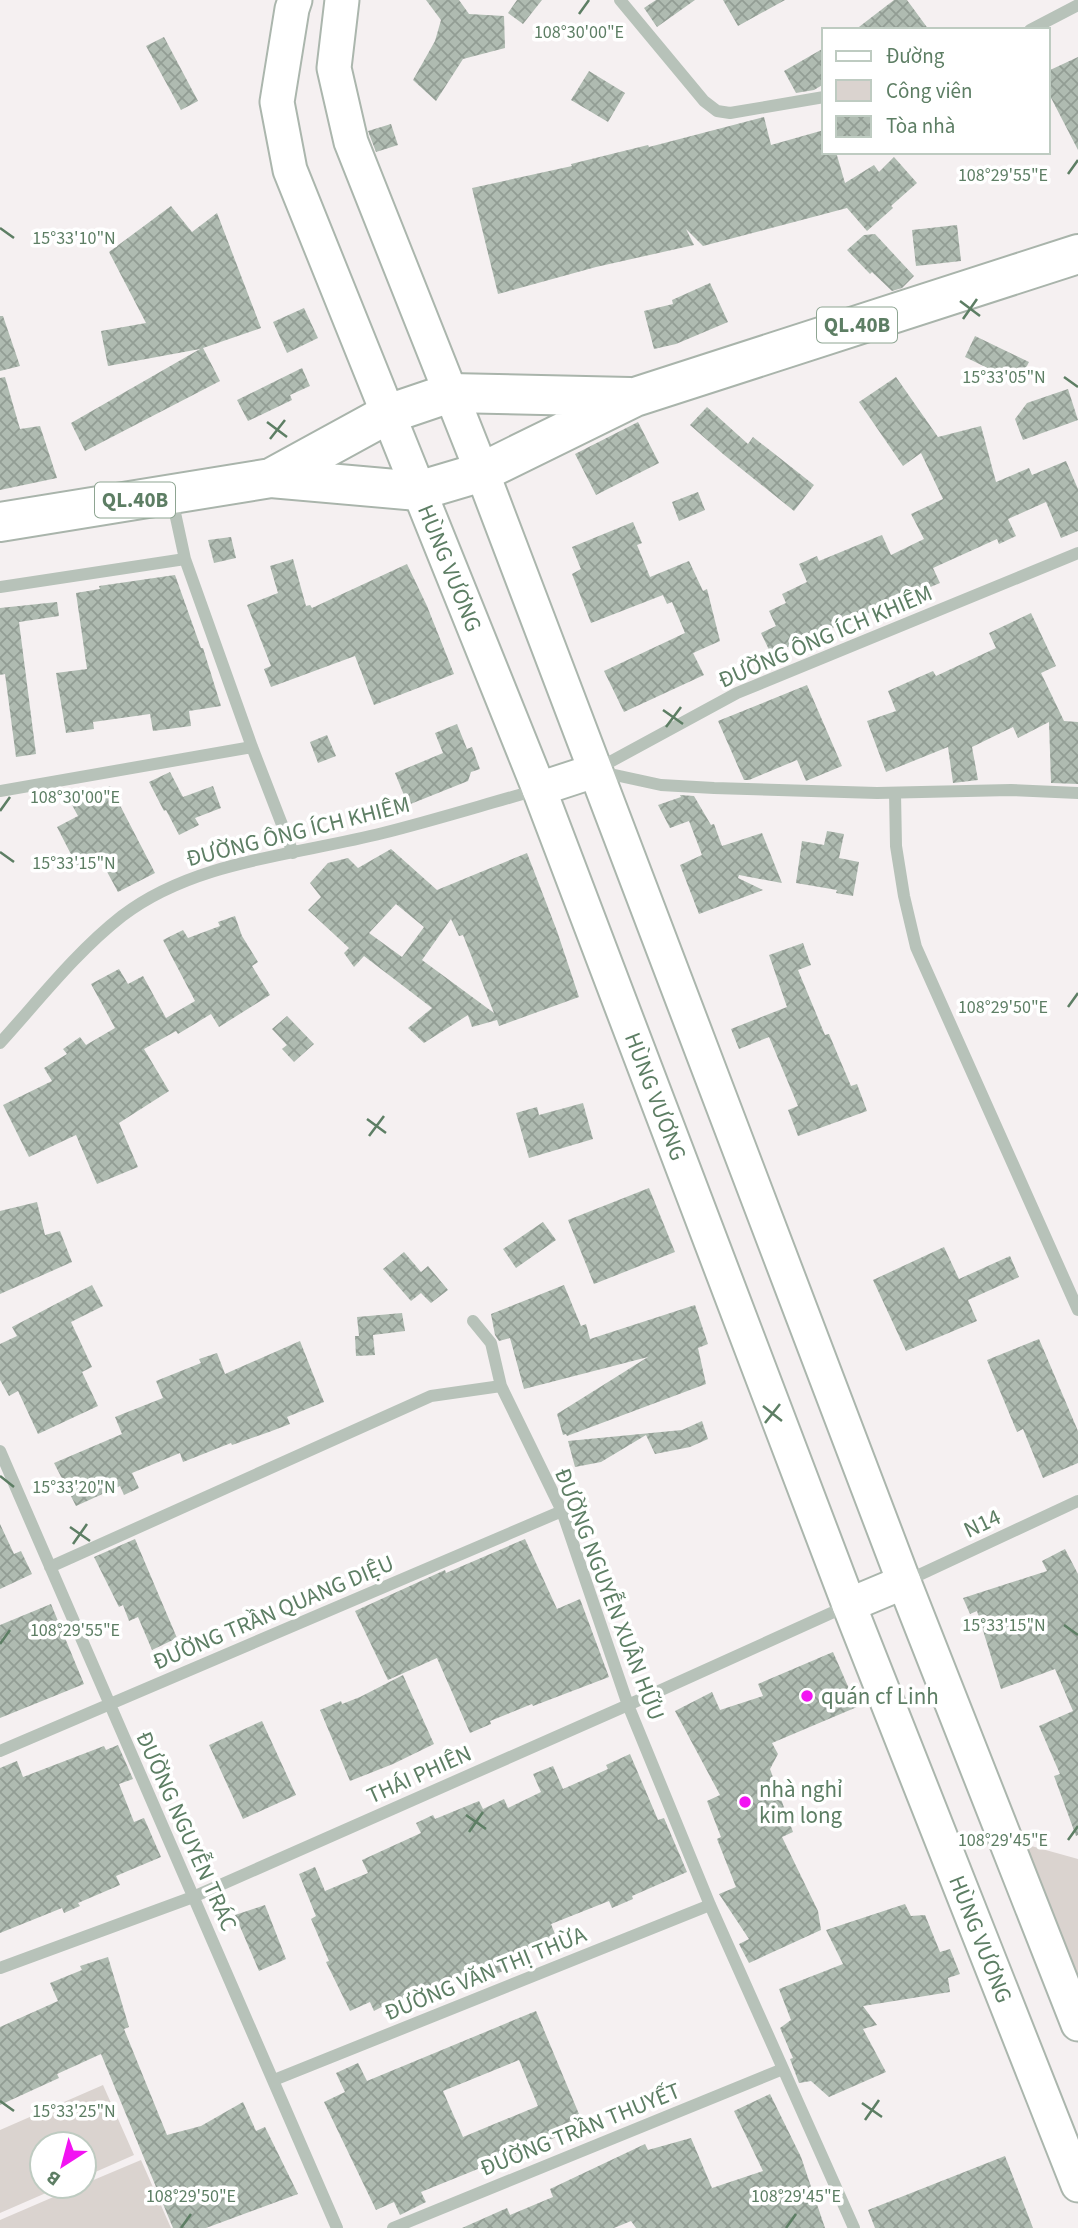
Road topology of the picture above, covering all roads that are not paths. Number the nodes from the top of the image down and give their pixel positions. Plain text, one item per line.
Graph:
1 (295, 0) edge
2 (342, 0) edge
3 (620, 0) edge
4 (1075, 4) edge
5 (1033, 28) edge
6 (822, 97) edge
7 (1078, 254) edge
8 (450, 393) junction
9 (635, 397) junction
10 (388, 414) junction
11 (482, 472) junction
12 (271, 478) junction
13 (418, 491) junction
14 (171, 494) junction
15 (0, 522) edge
16 (1078, 553) edge
17 (185, 559) junction
18 (0, 587) edge
19 (252, 747) junction
20 (594, 771) junction
21 (539, 789) junction
22 (0, 791) edge
23 (895, 793) junction
24 (1078, 793) edge
25 (293, 853) junction
26 (0, 1043) edge
27 (1078, 1310) edge
28 (473, 1321) dead end
29 (501, 1385) junction
30 (0, 1451) edge
31 (1078, 1501) edge
32 (562, 1511) junction
33 (50, 1567) junction
34 (904, 1582) junction
35 (849, 1605) junction
36 (109, 1704) junction
37 (628, 1705) junction
38 (0, 1751) edge
39 (193, 1897) junction
40 (710, 1905) junction
41 (0, 1968) edge
42 (1078, 2024) edge
43 (783, 2069) junction
44 (274, 2080) junction
45 (1078, 2185) edge
46 (337, 2228) edge
47 (393, 2228) edge
48 (854, 2228) edge

1 - 10 main road, HÙNG VƯƠNG
2 - 8 main road
3 - 6 street
4 - 5 street
7 - 9 highway, QL.40B
8 - 9 highway
8 - 10 highway
8 - 11 main road
9 - 11 highway
10 - 12 highway
10 - 13 main road, HÙNG VƯƠNG
11 - 13 highway
11 - 20 main road
12 - 13 highway
12 - 14 highway, QL.40B
13 - 21 main road, HÙNG VƯƠNG
14 - 15 highway, QL.40B
14 - 17 street
16 - 20 street, ĐƯỜNG ÔNG ÍCH KHIÊM
17 - 18 street
17 - 19 street
19 - 22 street
19 - 25 street
20 - 21 main road
20 - 23 street
20 - 34 main road
21 - 25 street, ĐƯỜNG ÔNG ÍCH KHIÊM
21 - 35 main road, HÙNG VƯƠNG
23 - 24 street
23 - 27 street
25 - 26 street, ĐƯỜNG ÔNG ÍCH KHIÊM
28 - 29 street, ĐƯỜNG NGUYỄN XUÂN HỮU
29 - 32 street, ĐƯỜNG NGUYỄN XUÂN HỮU
29 - 33 street
30 - 33 street, ĐƯỜNG NGUYỄN TRÁC
31 - 34 street, N14
32 - 36 street, ĐƯỜNG TRẦN QUANG DIỆU
32 - 37 street, ĐƯỜNG NGUYỄN XUÂN HỮU
33 - 36 street, ĐƯỜNG NGUYỄN TRÁC
34 - 35 main road
34 - 42 main road
35 - 37 street, THÁI PHIÊN
35 - 45 main road, HÙNG VƯƠNG
36 - 38 street, ĐƯỜNG TRẦN QUANG DIỆU
36 - 39 street, ĐƯỜNG NGUYỄN TRÁC
37 - 39 street, THÁI PHIÊN
37 - 40 street, ĐƯỜNG NGUYỄN XUÂN HỮU
39 - 41 street, THÁI PHIÊN
39 - 44 street, ĐƯỜNG NGUYỄN TRÁC
40 - 43 street, ĐƯỜNG NGUYỄN XUÂN HỮU
40 - 44 street, ĐƯỜNG VĂN THỊ THỪA
43 - 47 street, ĐƯỜNG TRẦN THUYẾT
43 - 48 street, ĐƯỜNG NGUYỄN XUÂN HỮU
44 - 46 street, ĐƯỜNG NGUYỄN TRÁC

